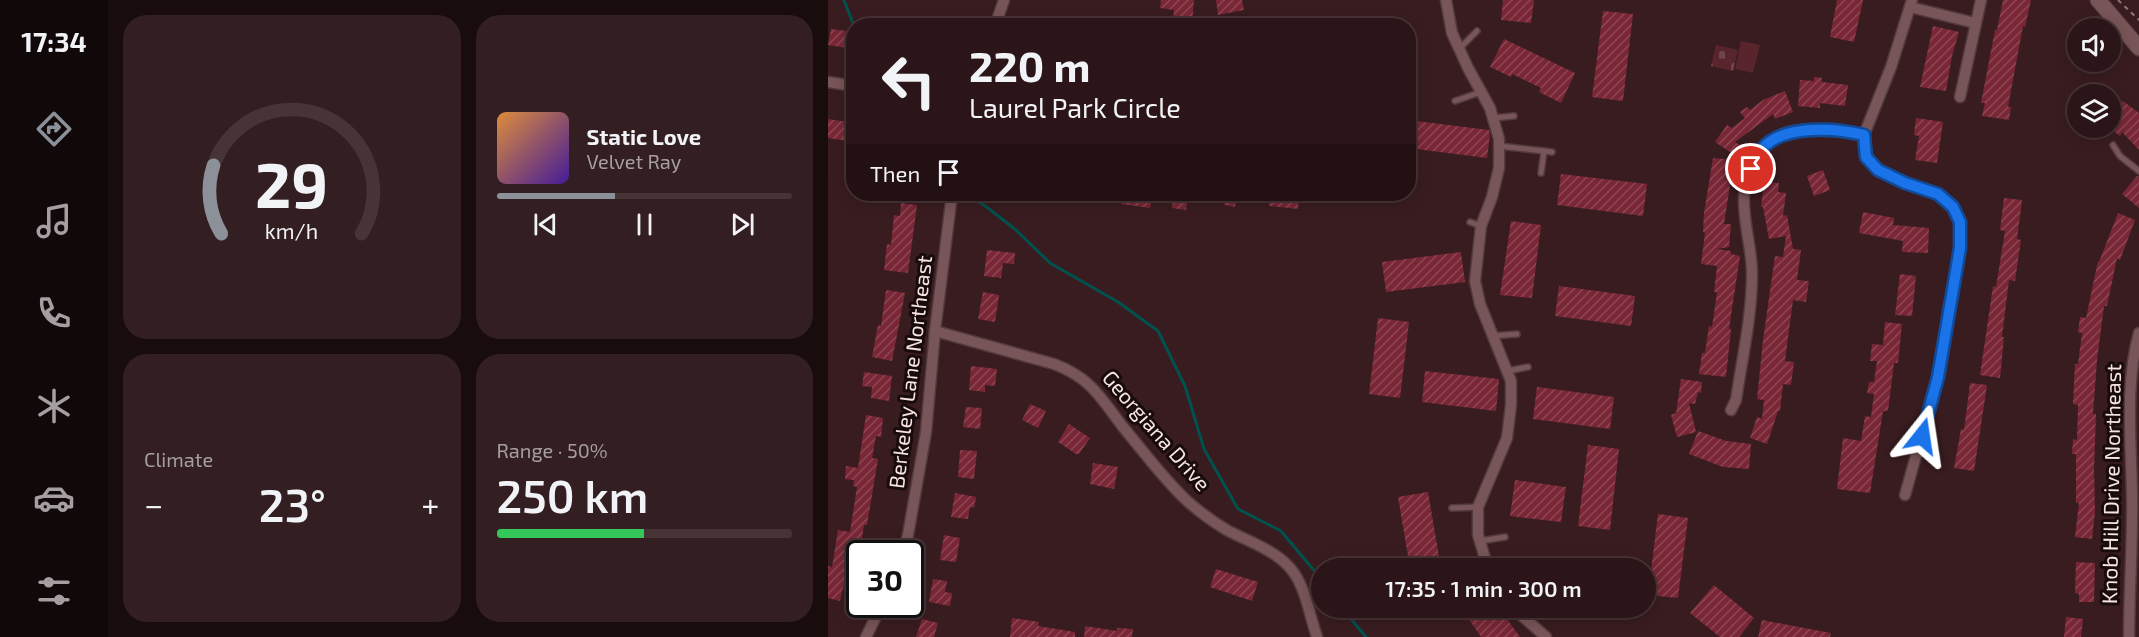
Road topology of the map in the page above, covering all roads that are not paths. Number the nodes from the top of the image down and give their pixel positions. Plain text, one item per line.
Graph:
1 (1004, 0) edge
2 (1446, 0) edge
3 (1981, 0) edge
4 (2098, 0) edge
5 (1911, 4) edge
6 (998, 18) edge
7 (1975, 23) junction
8 (1477, 31) dead end
9 (2139, 48) edge
10 (1459, 49) junction
11 (828, 82) edge
12 (846, 85) edge
13 (1481, 92) junction
14 (1960, 97) dead end
15 (1455, 101) dead end
16 (1514, 116) dead end
17 (1493, 118) junction
18 (1864, 135) junction
19 (2113, 145) dead end
20 (1499, 146) junction
21 (1544, 151) junction
22 (1551, 152) dead end
23 (2139, 171) edge
24 (1541, 173) dead end
25 (951, 201) edge
26 (1470, 222) dead end
27 (1481, 226) junction
28 (935, 331) junction
29 (2139, 333) edge
30 (1517, 334) dead end
31 (1492, 336) junction
32 (1528, 367) dead end
33 (1507, 371) junction
34 (1731, 410) dead end
35 (1905, 495) dead end
36 (2135, 497) edge
37 (1478, 507) junction
38 (1452, 508) dead end
39 (1505, 537) dead end
40 (906, 540) edge
41 (1480, 541) junction
42 (1485, 558) edge
43 (875, 618) edge
44 (1524, 618) edge
45 (866, 637) edge
46 (1317, 637) edge
47 (1546, 637) edge
48 (2129, 637) edge

1 - 6 street
2 - 10 street
3 - 7 street
4 - 9 main road
5 - 7 street
5 - 18 street
7 - 14 street
8 - 10 lane
10 - 13 street
11 - 12 street
13 - 15 lane
13 - 17 street
16 - 17 lane
17 - 20 street
18 - 34 street
18 - 35 street
19 - 23 lane
20 - 21 lane
20 - 27 street
21 - 22 lane
21 - 24 lane
25 - 28 street, Berkeley Lane Northeast
26 - 27 lane
27 - 31 street
28 - 40 street, Berkeley Lane Northeast
28 - 46 street, Georgiana Drive
29 - 36 street, Knob Hill Drive Northeast
30 - 31 lane
31 - 33 street
32 - 33 lane
33 - 37 street
36 - 48 street, Knob Hill Drive Northeast
37 - 38 lane
37 - 41 street
39 - 41 lane
41 - 42 street
43 - 45 street
44 - 47 street

